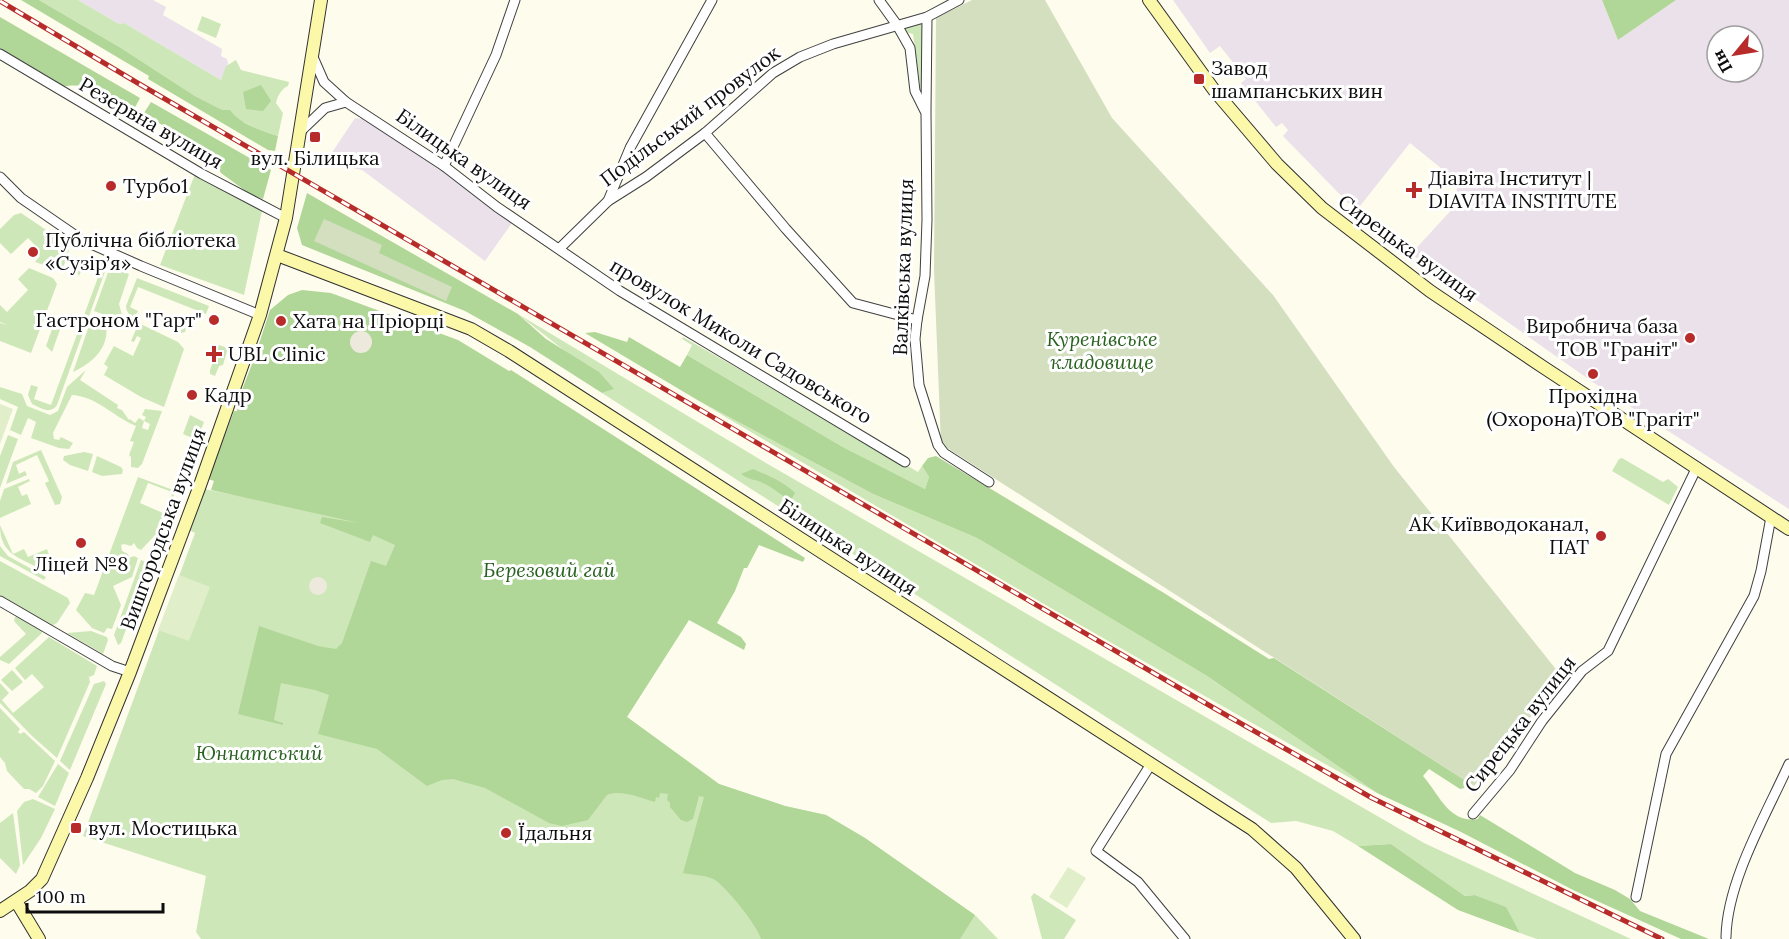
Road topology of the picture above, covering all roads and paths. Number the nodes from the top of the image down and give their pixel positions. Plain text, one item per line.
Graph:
1 (321, 0) edge
2 (515, 0) edge
3 (712, 0) edge
4 (879, 0) edge
5 (959, 0) edge
6 (1149, 0) edge
7 (927, 17) junction
8 (897, 25) junction
9 (0, 54) edge
10 (312, 55) junction
11 (346, 102) junction
12 (926, 113) junction
13 (302, 130) junction
14 (705, 133) junction
15 (444, 166) junction
16 (0, 177) edge
17 (608, 201) junction
18 (286, 218) junction
19 (560, 248) junction
20 (277, 255) junction
21 (260, 315) junction
22 (916, 320) junction
23 (905, 462) dead end
24 (1697, 467) junction
25 (989, 482) dead end
26 (1771, 517) junction
27 (1789, 529) edge
28 (0, 601) edge
29 (130, 672) junction
30 (1151, 764) junction
31 (1789, 764) edge
32 (1473, 814) dead end
33 (1635, 897) dead end
34 (16, 901) junction
35 (0, 912) edge
36 (1726, 937) dead end
37 (39, 939) edge
38 (1185, 939) edge
39 (1354, 939) edge

1 - 10 main road, Вишгородська вулиця
2 - 15 street
3 - 17 street
4 - 8 street, Валківська вулиця
5 - 7 street, Подільський провулок
6 - 24 main road, Сирецька вулиця
7 - 8 street, Подільський провулок
7 - 12 street
8 - 12 street, Валківська вулиця
8 - 14 street, Подільський провулок
9 - 18 street, Резервна вулиця
10 - 11 street, Білицька вулиця
10 - 13 main road, Вишгородська вулиця
11 - 13 street
11 - 15 street, Білицька вулиця
12 - 22 street, Валківська вулиця
13 - 18 main road, Вишгородська вулиця
14 - 17 street, Подільський провулок
14 - 22 street
15 - 19 street, Білицька вулиця
16 - 21 street
17 - 19 street, Подільський провулок
18 - 20 main road, Вишгородська вулиця
19 - 23 street, провулок Миколи Садовського
20 - 21 main road, Вишгородська вулиця
20 - 30 main road, Білицька вулиця
21 - 29 main road, Вишгородська вулиця
22 - 25 street, Валківська вулиця
24 - 26 main road, Сирецька вулиця
24 - 32 street, Сирецька вулиця
26 - 27 main road, Сирецька вулиця
26 - 33 street
28 - 29 street
29 - 34 main road, Вишгородська вулиця
30 - 38 street
30 - 39 main road, Білицька вулиця
31 - 36 street
34 - 35 main road, Вишгородська вулиця
34 - 37 main road

